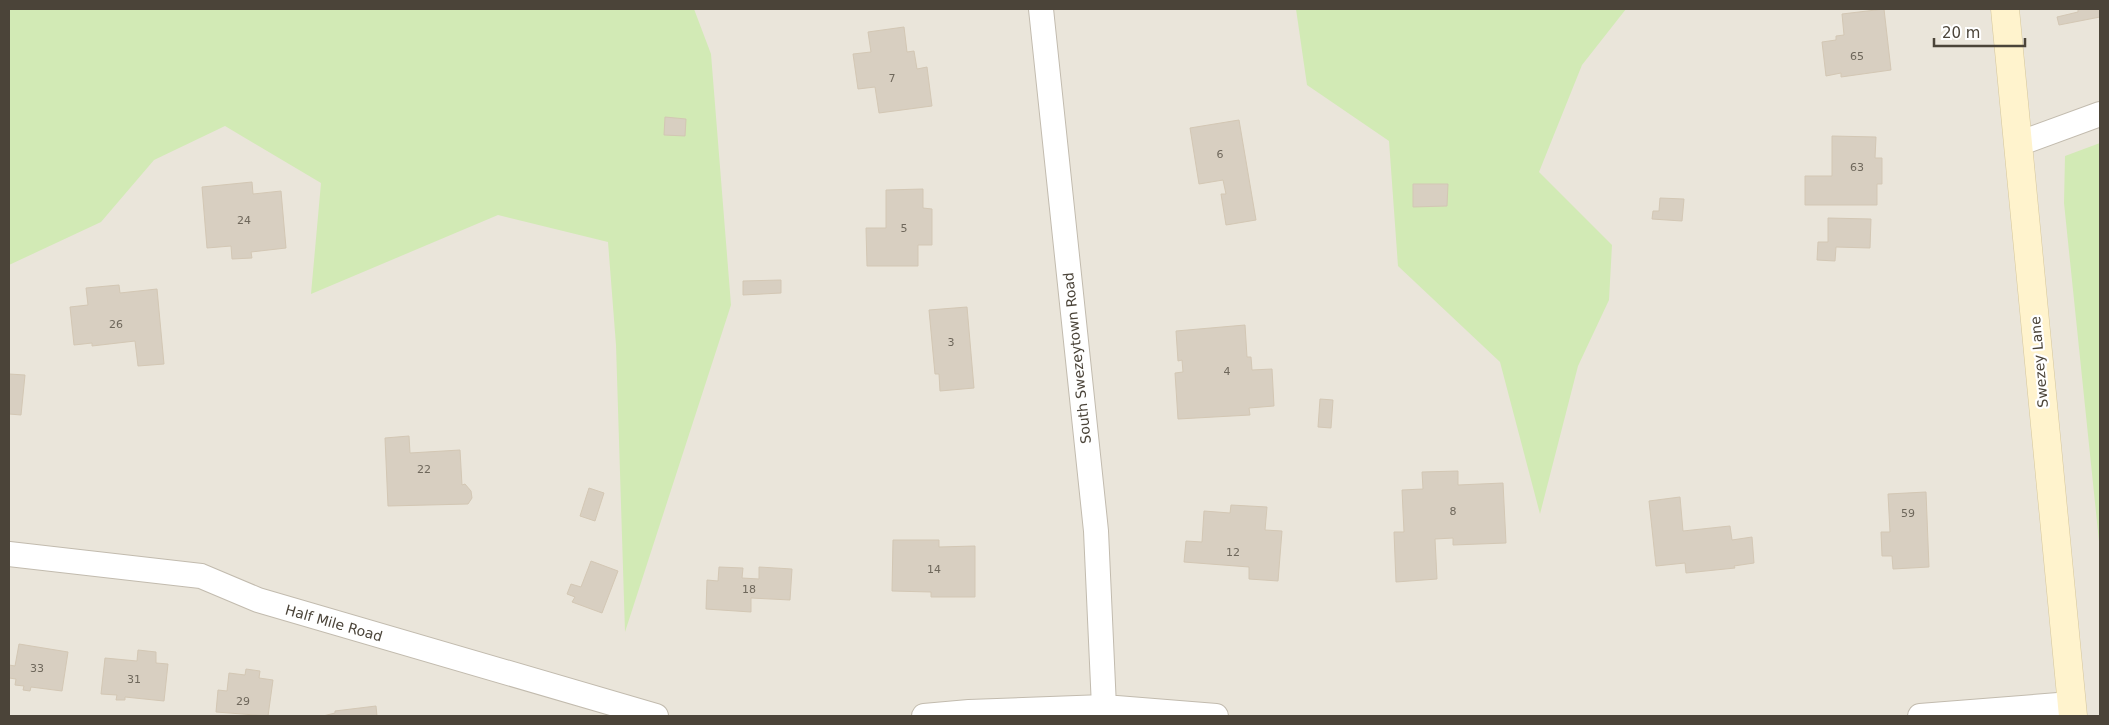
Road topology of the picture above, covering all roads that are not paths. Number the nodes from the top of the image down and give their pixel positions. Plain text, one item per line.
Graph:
1 (1041, 9) edge
2 (2005, 9) edge
3 (2100, 114) edge
4 (2018, 144) junction
5 (9, 554) edge
6 (1104, 708) junction
7 (2072, 710) edge
8 (656, 716) edge
9 (924, 716) edge
10 (1216, 716) edge
11 (1920, 716) edge

1 - 6 street, South Swezeytown Road
2 - 4 street, Swezey Lane
3 - 4 street
4 - 7 street, Swezey Lane
5 - 8 street, Half Mile Road
6 - 9 street
6 - 10 street
7 - 11 street

